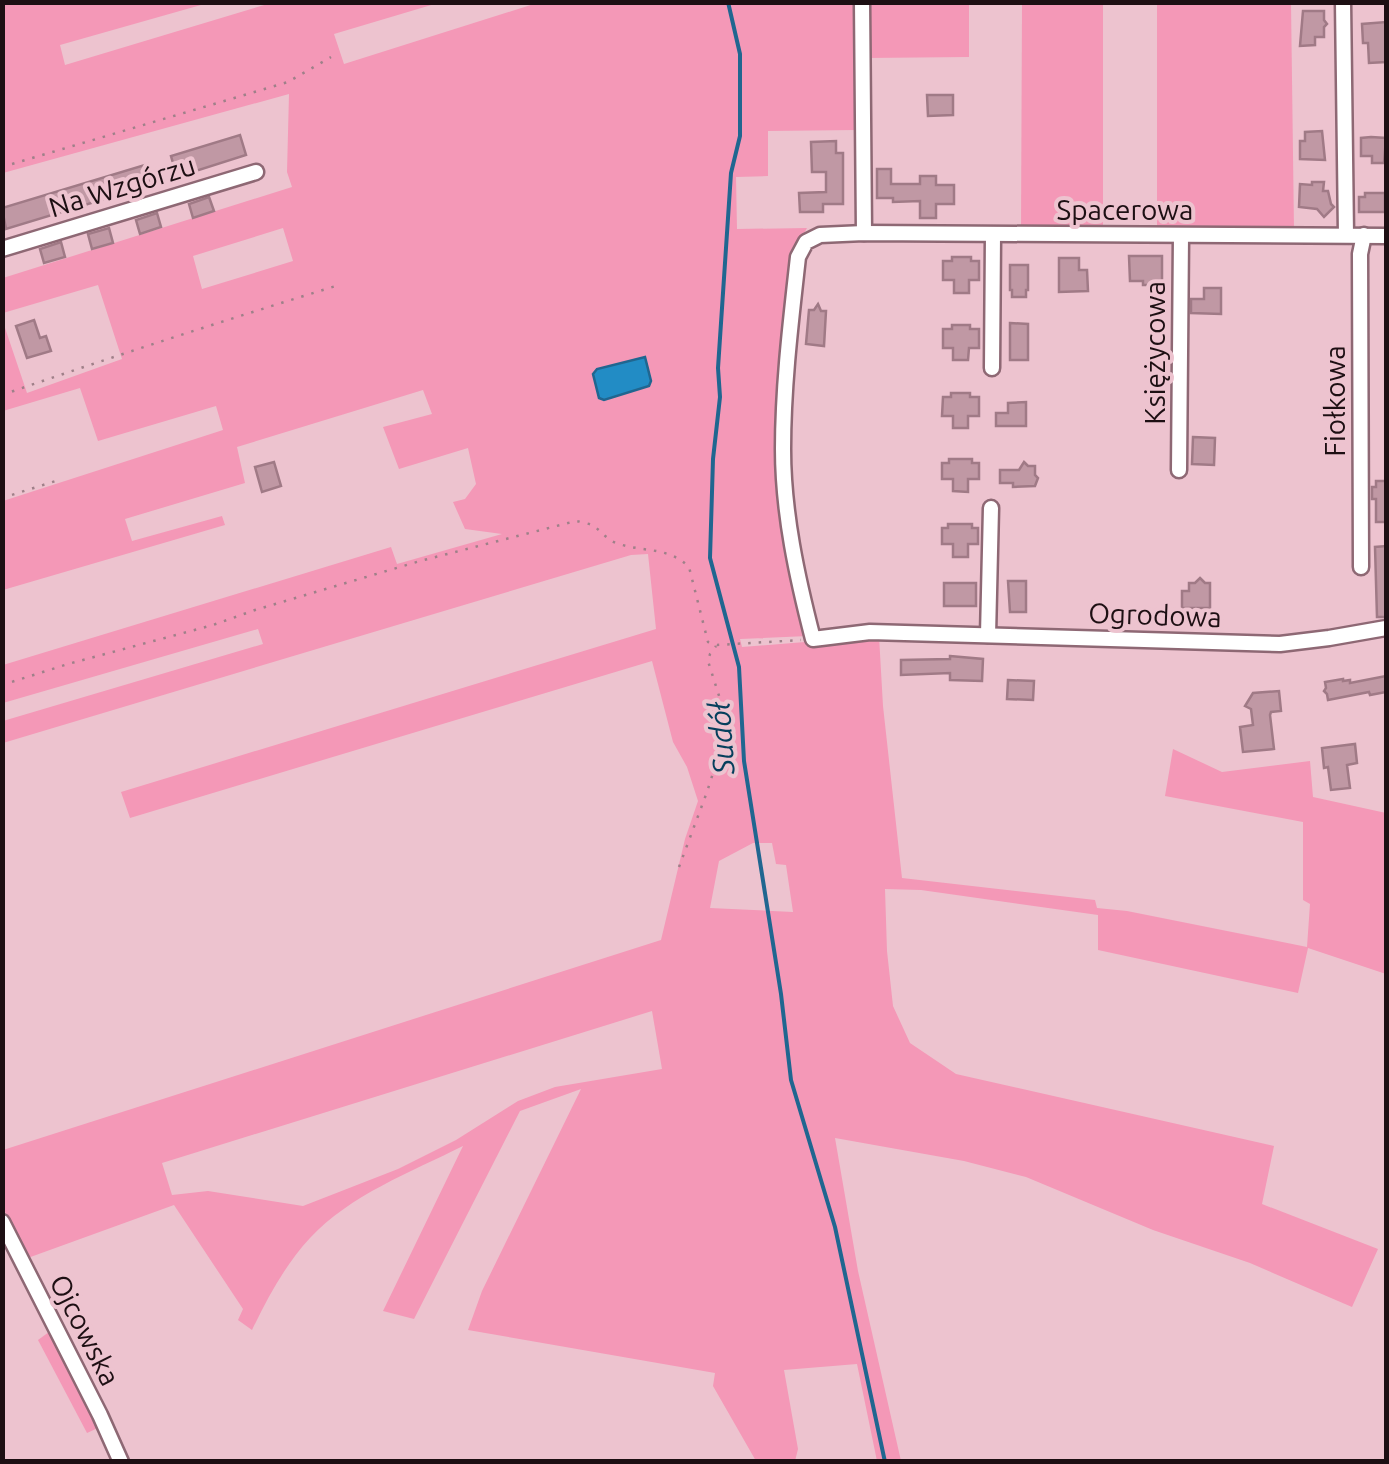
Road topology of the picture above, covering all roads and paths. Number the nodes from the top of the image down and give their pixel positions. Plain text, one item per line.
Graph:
1 (862, 2) edge
2 (1343, 2) edge
3 (331, 57) dead end
4 (2, 167) edge
5 (256, 172) dead end
6 (864, 233) junction
7 (993, 235) junction
8 (1364, 235) junction
9 (1180, 236) junction
10 (1346, 236) junction
11 (1386, 236) edge
12 (2, 249) edge
13 (339, 285) dead end
14 (992, 368) dead end
15 (2, 395) edge
16 (1179, 470) dead end
17 (62, 479) dead end
18 (2, 498) edge
19 (991, 508) dead end
20 (1361, 567) dead end
21 (1386, 628) edge
22 (988, 635) junction
23 (813, 639) junction
24 (717, 645) junction
25 (2, 685) edge
26 (679, 867) dead end
27 (2, 1222) edge
28 (121, 1462) edge

1 - 6 street
2 - 10 street
3 - 4 path
5 - 12 street, Na Wzgórzu
6 - 7 street, Spacerowa
6 - 23 street, Spacerowa
7 - 9 street, Spacerowa
7 - 14 street
8 - 10 street, Spacerowa
8 - 11 street, Spacerowa
8 - 20 street, Fiołkowa
9 - 10 street, Spacerowa
9 - 16 street, Księżycowa
13 - 15 path
17 - 18 path
19 - 22 street
21 - 22 street, Ogrodowa
22 - 23 street, Ogrodowa
23 - 24 path
24 - 25 path
24 - 26 path
27 - 28 street, Ojcowska

